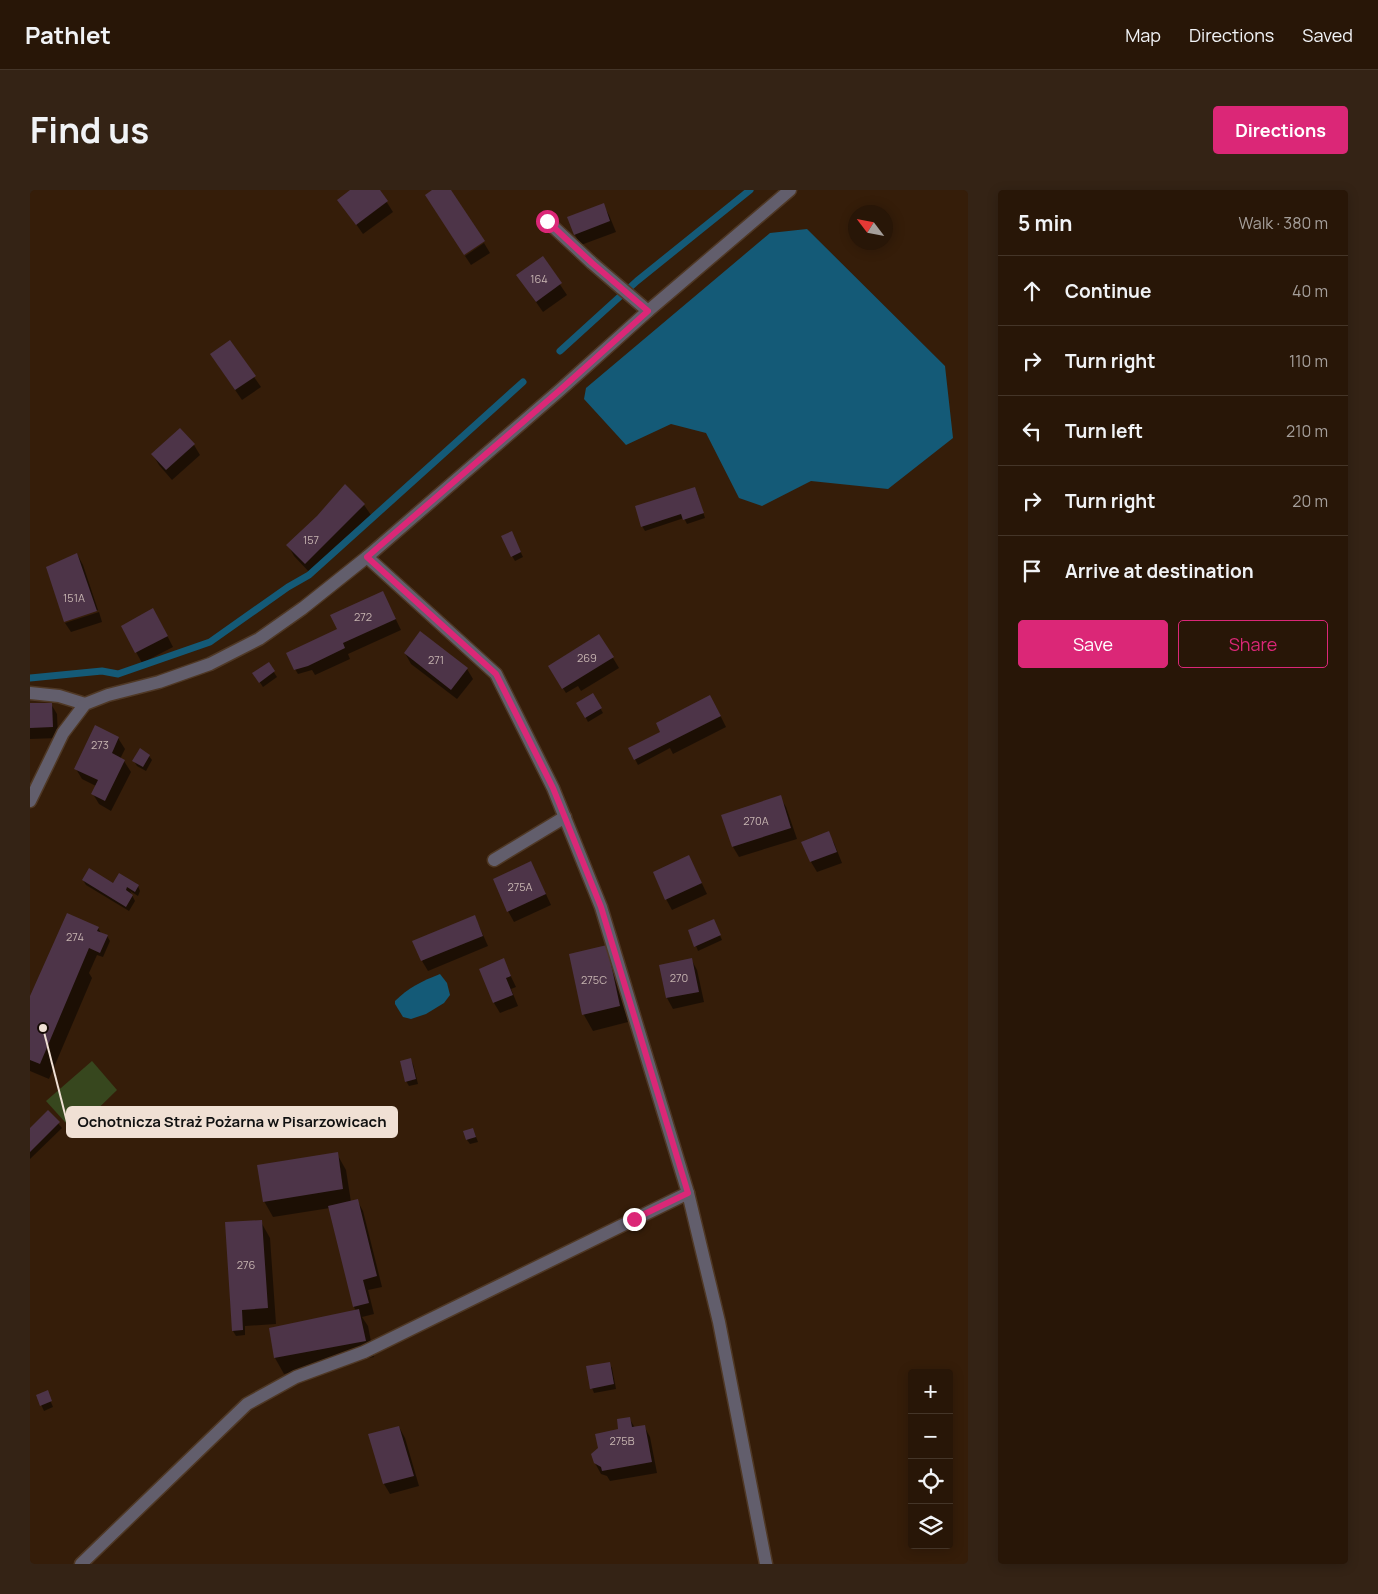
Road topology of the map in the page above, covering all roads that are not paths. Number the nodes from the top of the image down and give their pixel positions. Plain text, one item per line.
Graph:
1 (790, 190) edge
2 (547, 221) dead end
3 (648, 311) junction
4 (367, 557) junction
5 (30, 693) edge
6 (85, 704) junction
7 (30, 801) edge
8 (565, 817) junction
9 (494, 860) dead end
10 (688, 1193) junction
11 (81, 1564) edge
12 (766, 1564) edge

1 - 3 street
2 - 3 street
3 - 4 street
4 - 6 street
4 - 8 street
5 - 6 street
6 - 7 street
8 - 9 street
8 - 10 street
10 - 11 street
10 - 12 street

